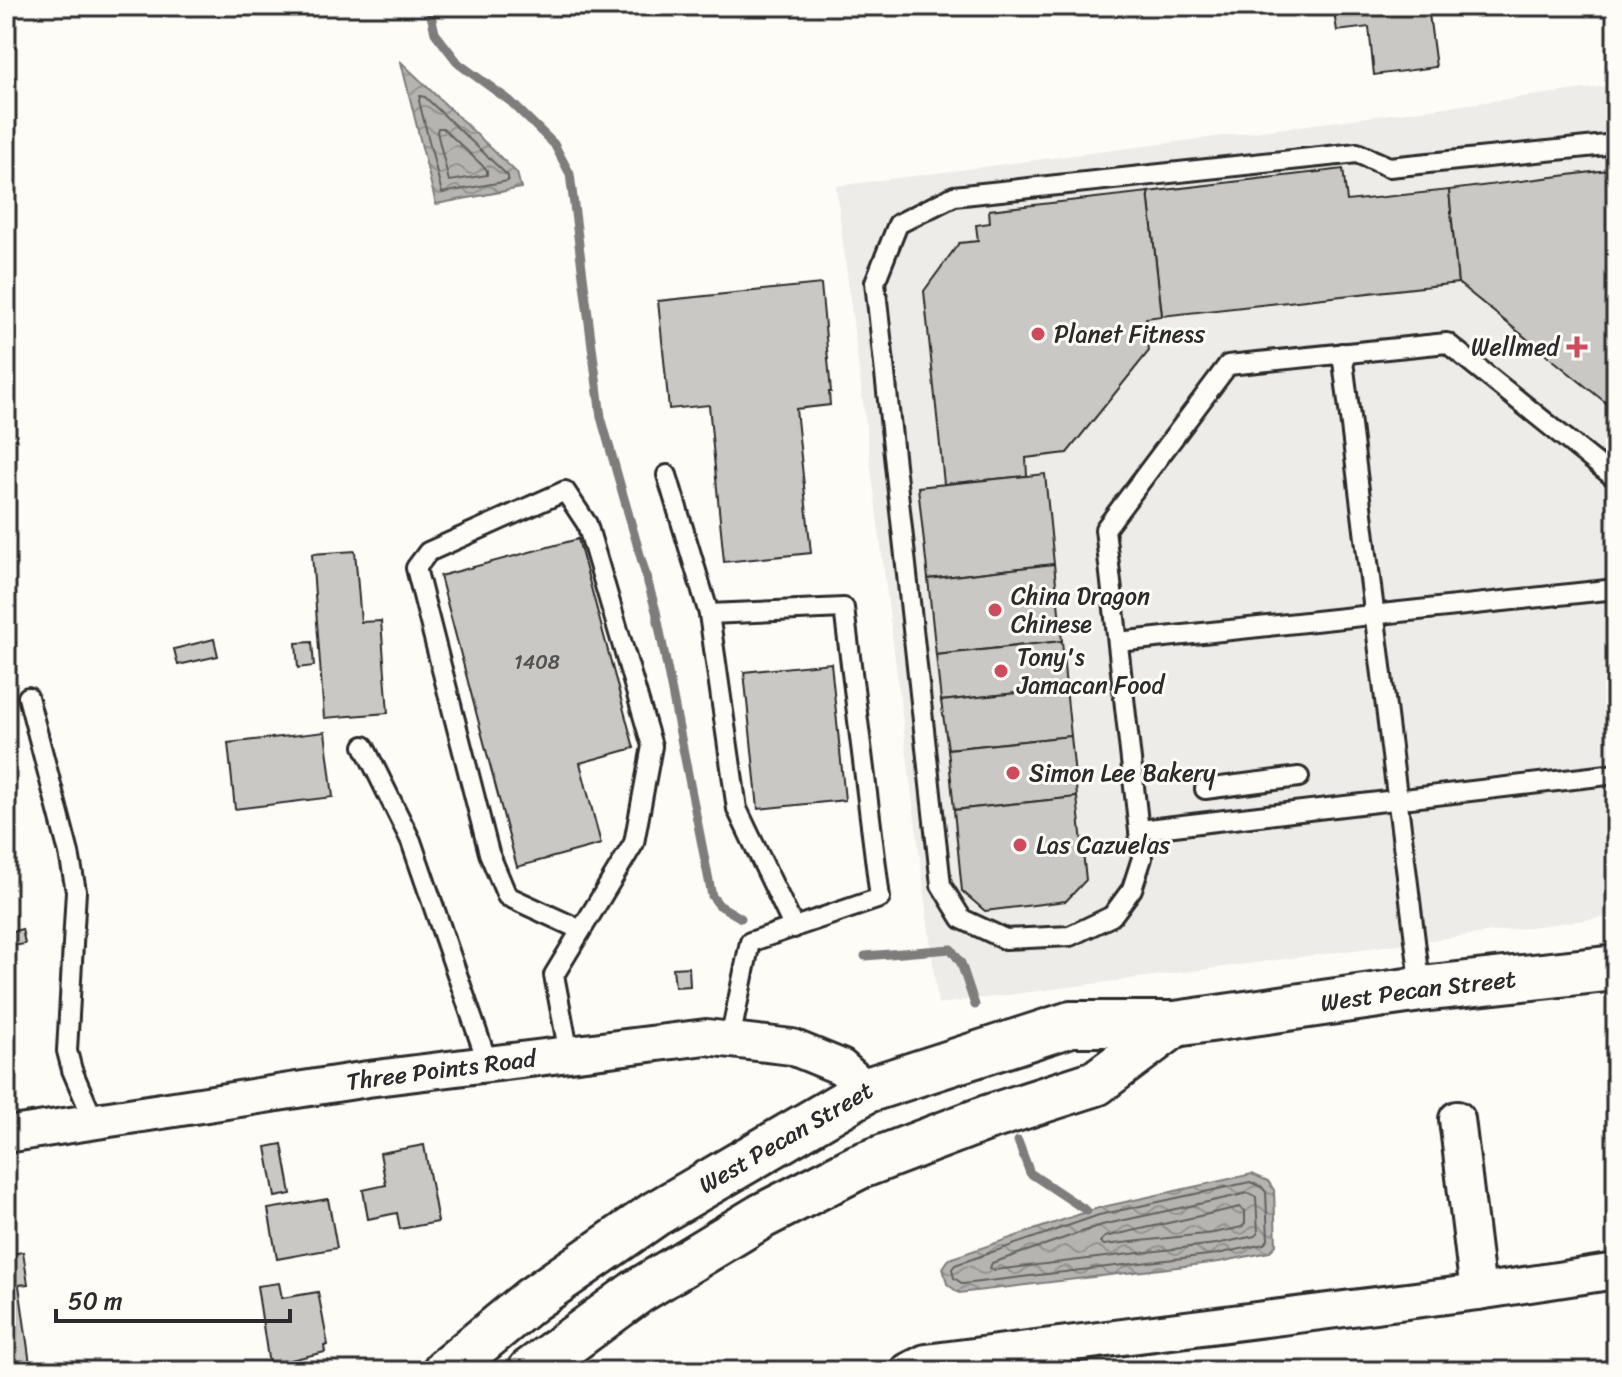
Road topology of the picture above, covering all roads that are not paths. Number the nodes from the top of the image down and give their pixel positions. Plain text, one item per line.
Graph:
1 (1616, 144) edge
2 (1342, 353) junction
3 (667, 475) dead end
4 (1616, 479) edge
5 (1616, 589) edge
6 (709, 614) junction
7 (1374, 615) junction
8 (1118, 642) junction
9 (28, 697) dead end
10 (364, 746) dead end
11 (1616, 774) edge
12 (1299, 777) dead end
13 (1205, 789) dead end
14 (1397, 800) junction
15 (1140, 830) junction
16 (794, 928) junction
17 (581, 930) junction
18 (1616, 968) edge
19 (1421, 989) junction
20 (1175, 1024) junction
21 (730, 1040) junction
22 (569, 1054) junction
23 (488, 1064) junction
24 (867, 1090) junction
25 (1457, 1119) dead end
26 (94, 1121) junction
27 (6, 1135) edge
28 (1616, 1271) edge
29 (1478, 1292) junction
30 (536, 1369) edge
31 (445, 1371) edge
32 (908, 1371) edge

1 - 15 lane
2 - 4 lane
2 - 7 lane
2 - 8 lane
3 - 6 lane
5 - 7 lane
6 - 16 lane
6 - 16 lane
7 - 8 lane
7 - 14 lane
8 - 15 lane
9 - 26 lane
10 - 23 lane
11 - 14 lane
12 - 13 lane
14 - 15 lane
14 - 19 lane
16 - 21 lane
17 - 17 lane
17 - 22 lane
18 - 19 main road, West Pecan Street
19 - 20 main road, West Pecan Street
20 - 24 main road, West Pecan Street
20 - 30 main road, West Pecan Street
21 - 22 street, Three Points Road
21 - 24 street, Three Points Road
22 - 23 street, Three Points Road
23 - 26 street, Three Points Road
24 - 31 main road, West Pecan Street
25 - 29 street
26 - 27 street, Three Points Road
28 - 29 street
29 - 32 street

